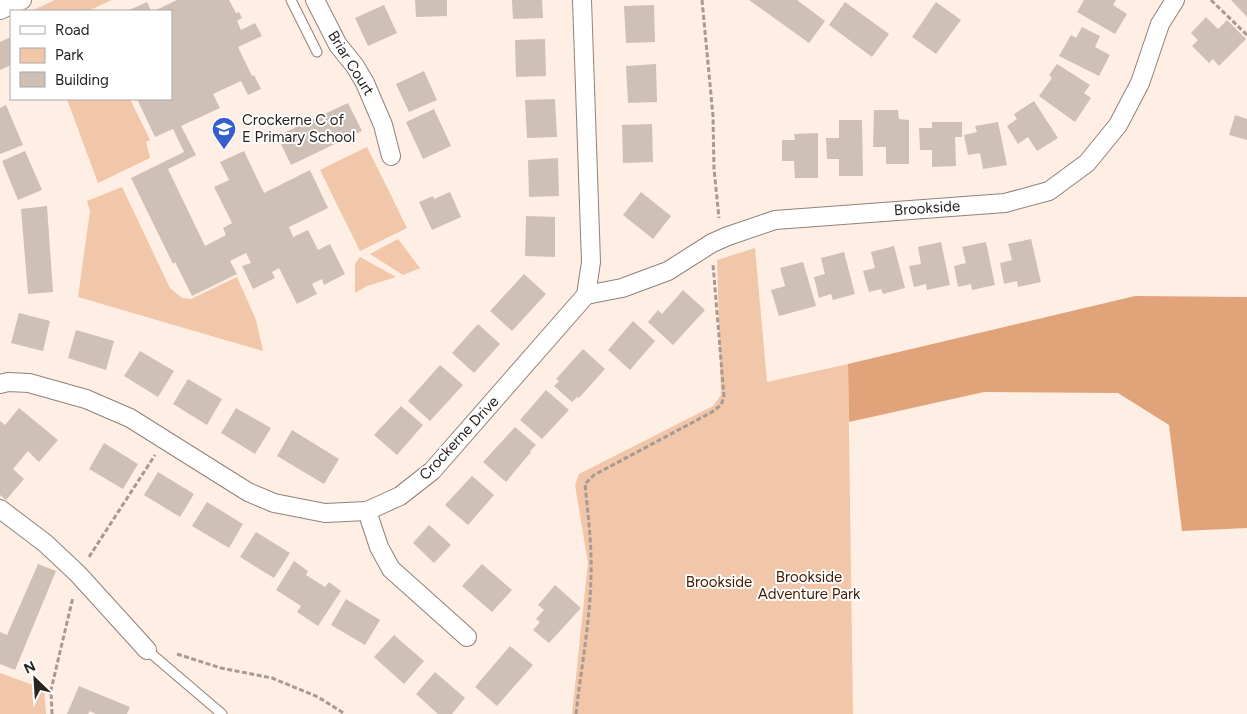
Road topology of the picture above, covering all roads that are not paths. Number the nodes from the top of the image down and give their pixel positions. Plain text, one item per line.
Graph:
1 (22, 0) edge
2 (290, 0) edge
3 (315, 0) edge
4 (582, 0) edge
5 (1175, 0) edge
6 (0, 10) edge
7 (317, 52) dead end
8 (391, 156) dead end
9 (586, 295) junction
10 (0, 384) edge
11 (0, 509) edge
12 (367, 511) junction
13 (467, 638) dead end
14 (147, 650) joint
15 (222, 714) edge

1 - 6 street
2 - 7 lane
3 - 8 street, Briar Court
4 - 9 street
5 - 9 street, Brookside
9 - 12 street, Crockerne Drive
10 - 12 street, Crockerne Drive
11 - 14 street
12 - 13 street
14 - 15 lane

